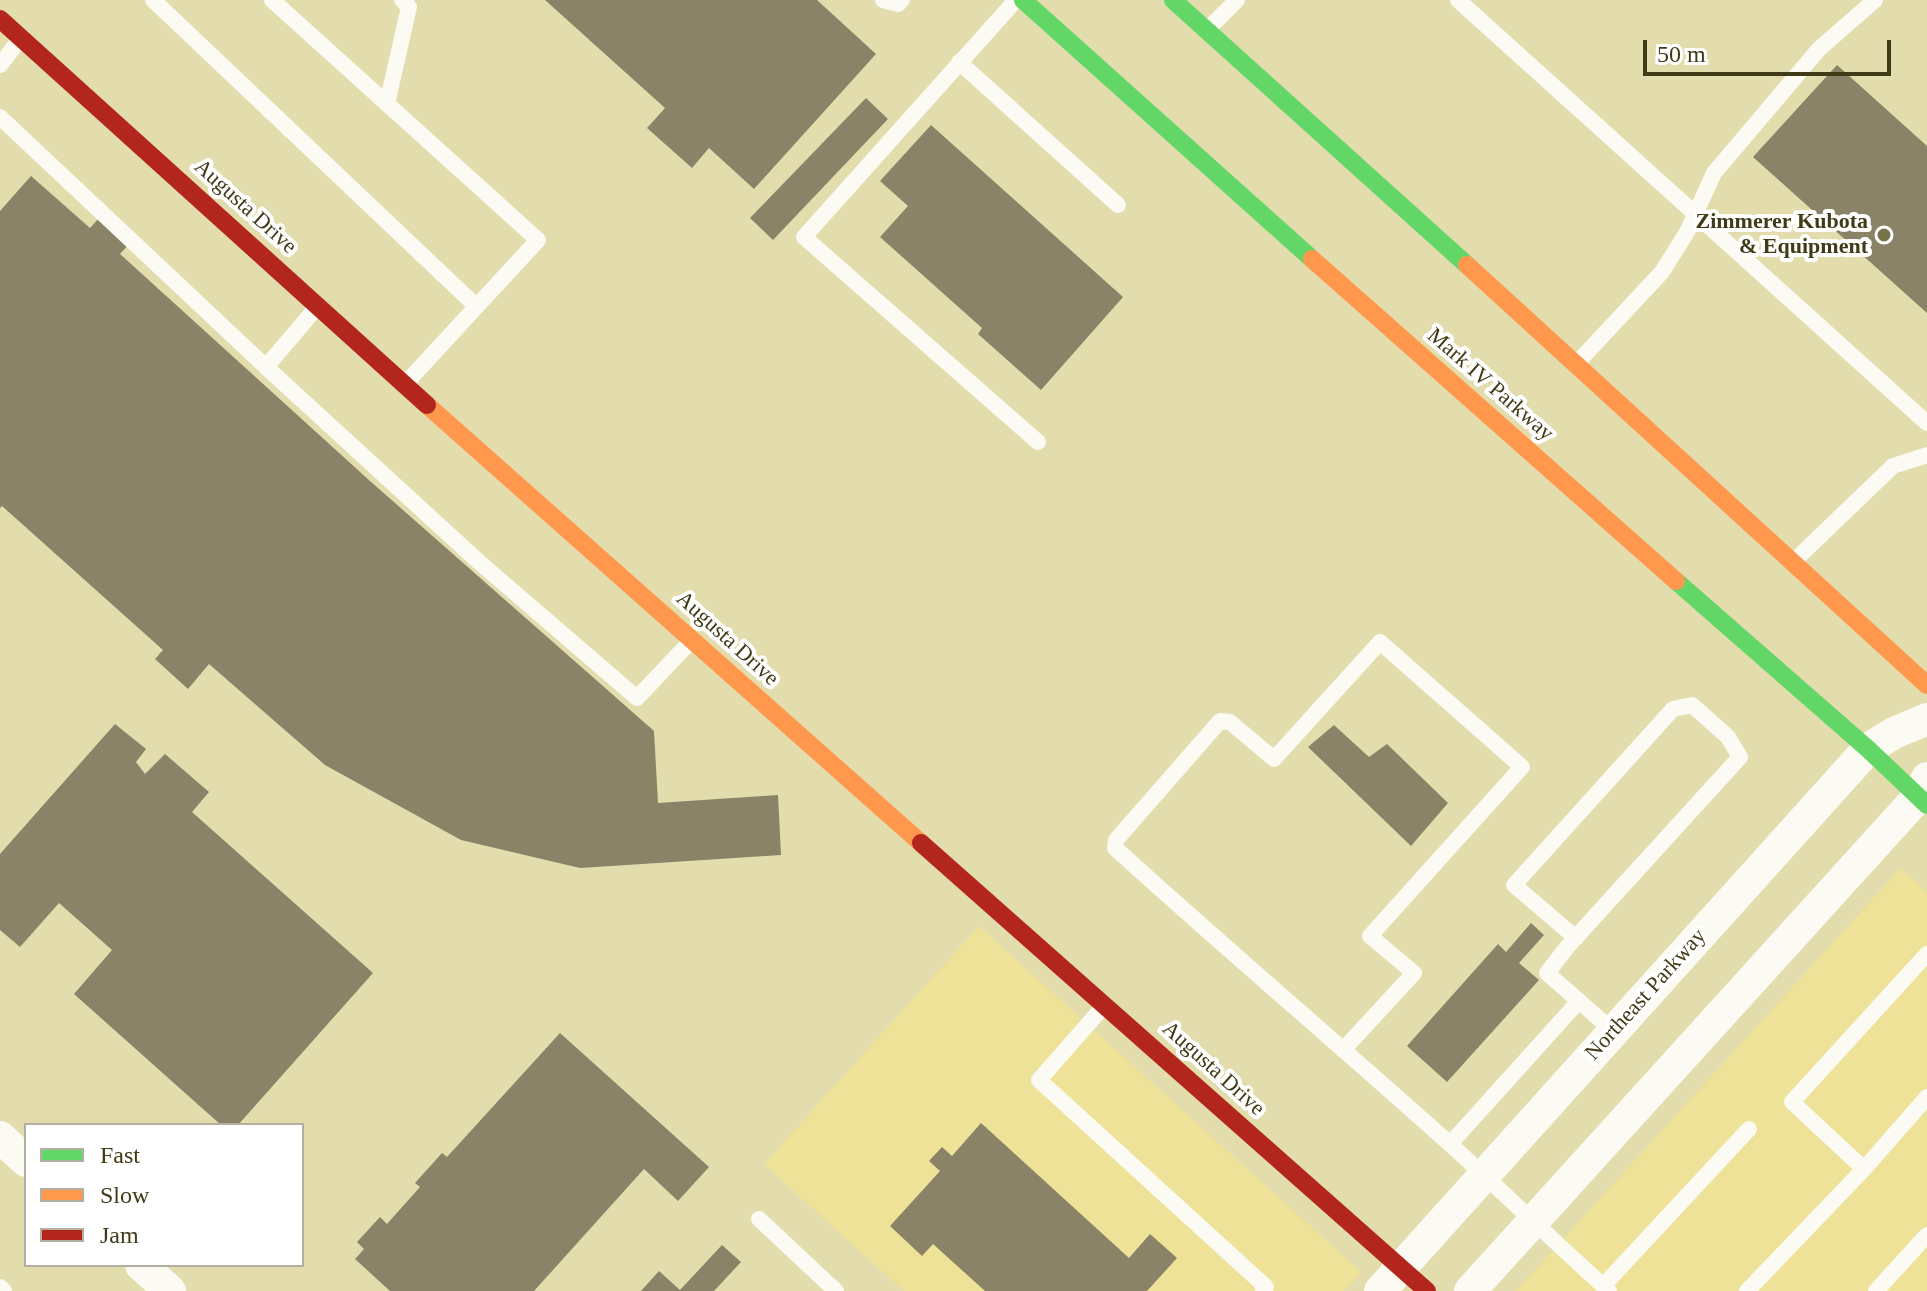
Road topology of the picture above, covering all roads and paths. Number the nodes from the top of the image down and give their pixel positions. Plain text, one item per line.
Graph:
1 (153, 0) edge
2 (272, 0) edge
3 (402, 0) edge
4 (883, 0) edge
5 (902, 0) edge
6 (1016, 0) edge
7 (1023, 0) edge
8 (1173, 0) edge
9 (1237, 0) edge
10 (1458, 0) edge
11 (1875, 0) edge
12 (0, 19) edge
13 (1207, 30) junction
14 (21, 38) junction
15 (959, 62) junction
16 (0, 65) edge
17 (387, 104) junction
18 (0, 117) edge
19 (1118, 205) dead end
20 (1695, 214) junction
21 (318, 306) junction
22 (476, 306) junction
23 (1576, 364) junction
24 (266, 367) junction
25 (405, 384) junction
26 (1927, 423) edge
27 (1038, 442) dead end
28 (1927, 455) edge
29 (1793, 562) junction
30 (692, 640) junction
31 (1927, 685) edge
32 (1927, 719) edge
33 (1868, 749) junction
34 (1924, 793) edge
35 (1576, 938) junction
36 (1927, 954) edge
37 (1579, 1001) junction
38 (1105, 1005) junction
39 (1613, 1031) junction
40 (1343, 1050) junction
41 (1927, 1097) edge
42 (1749, 1129) dead end
43 (0, 1137) edge
44 (1450, 1144) junction
45 (24, 1159) edge
46 (1864, 1169) junction
47 (1483, 1175) junction
48 (759, 1219) dead end
49 (1533, 1223) junction
50 (1927, 1235) edge
51 (143, 1267) edge
52 (1390, 1279) edge
53 (1606, 1289) edge
54 (170, 1291) edge
55 (836, 1291) edge
56 (1263, 1291) edge
57 (1427, 1291) edge
58 (1470, 1291) edge
59 (1747, 1291) edge
60 (1876, 1291) edge

1 - 22 lane
2 - 17 lane
3 - 17 lane
4 - 5 lane
6 - 15 lane
7 - 33 main road, Mark IV Parkway
8 - 13 main road
9 - 13 lane
10 - 20 lane
11 - 20 lane
12 - 14 main road, Augusta Drive
13 - 23 main road
14 - 16 lane
14 - 21 main road, Augusta Drive
15 - 19 lane
15 - 27 lane
17 - 22 lane
18 - 24 lane
20 - 23 lane
20 - 26 lane
21 - 24 lane
21 - 25 main road, Augusta Drive
22 - 25 lane
23 - 29 main road
24 - 30 lane
25 - 30 main road, Augusta Drive
28 - 29 lane
29 - 31 main road
30 - 38 main road, Augusta Drive
32 - 33 street, Northeast Parkway
33 - 34 main road, Mark IV Parkway
33 - 39 street, Northeast Parkway
34 - 49 street
35 - 35 lane
35 - 37 lane
36 - 46 lane
37 - 39 lane
37 - 44 lane
38 - 52 main road, Augusta Drive
38 - 56 lane
39 - 47 street, Northeast Parkway
40 - 40 lane
40 - 44 lane
41 - 46 lane
42 - 53 lane
43 - 45 street
44 - 47 lane
46 - 59 lane
47 - 49 lane
47 - 52 street, Northeast Parkway
48 - 55 lane
49 - 53 lane
49 - 58 street
50 - 60 lane
51 - 54 street
52 - 57 main road, Augusta Drive

